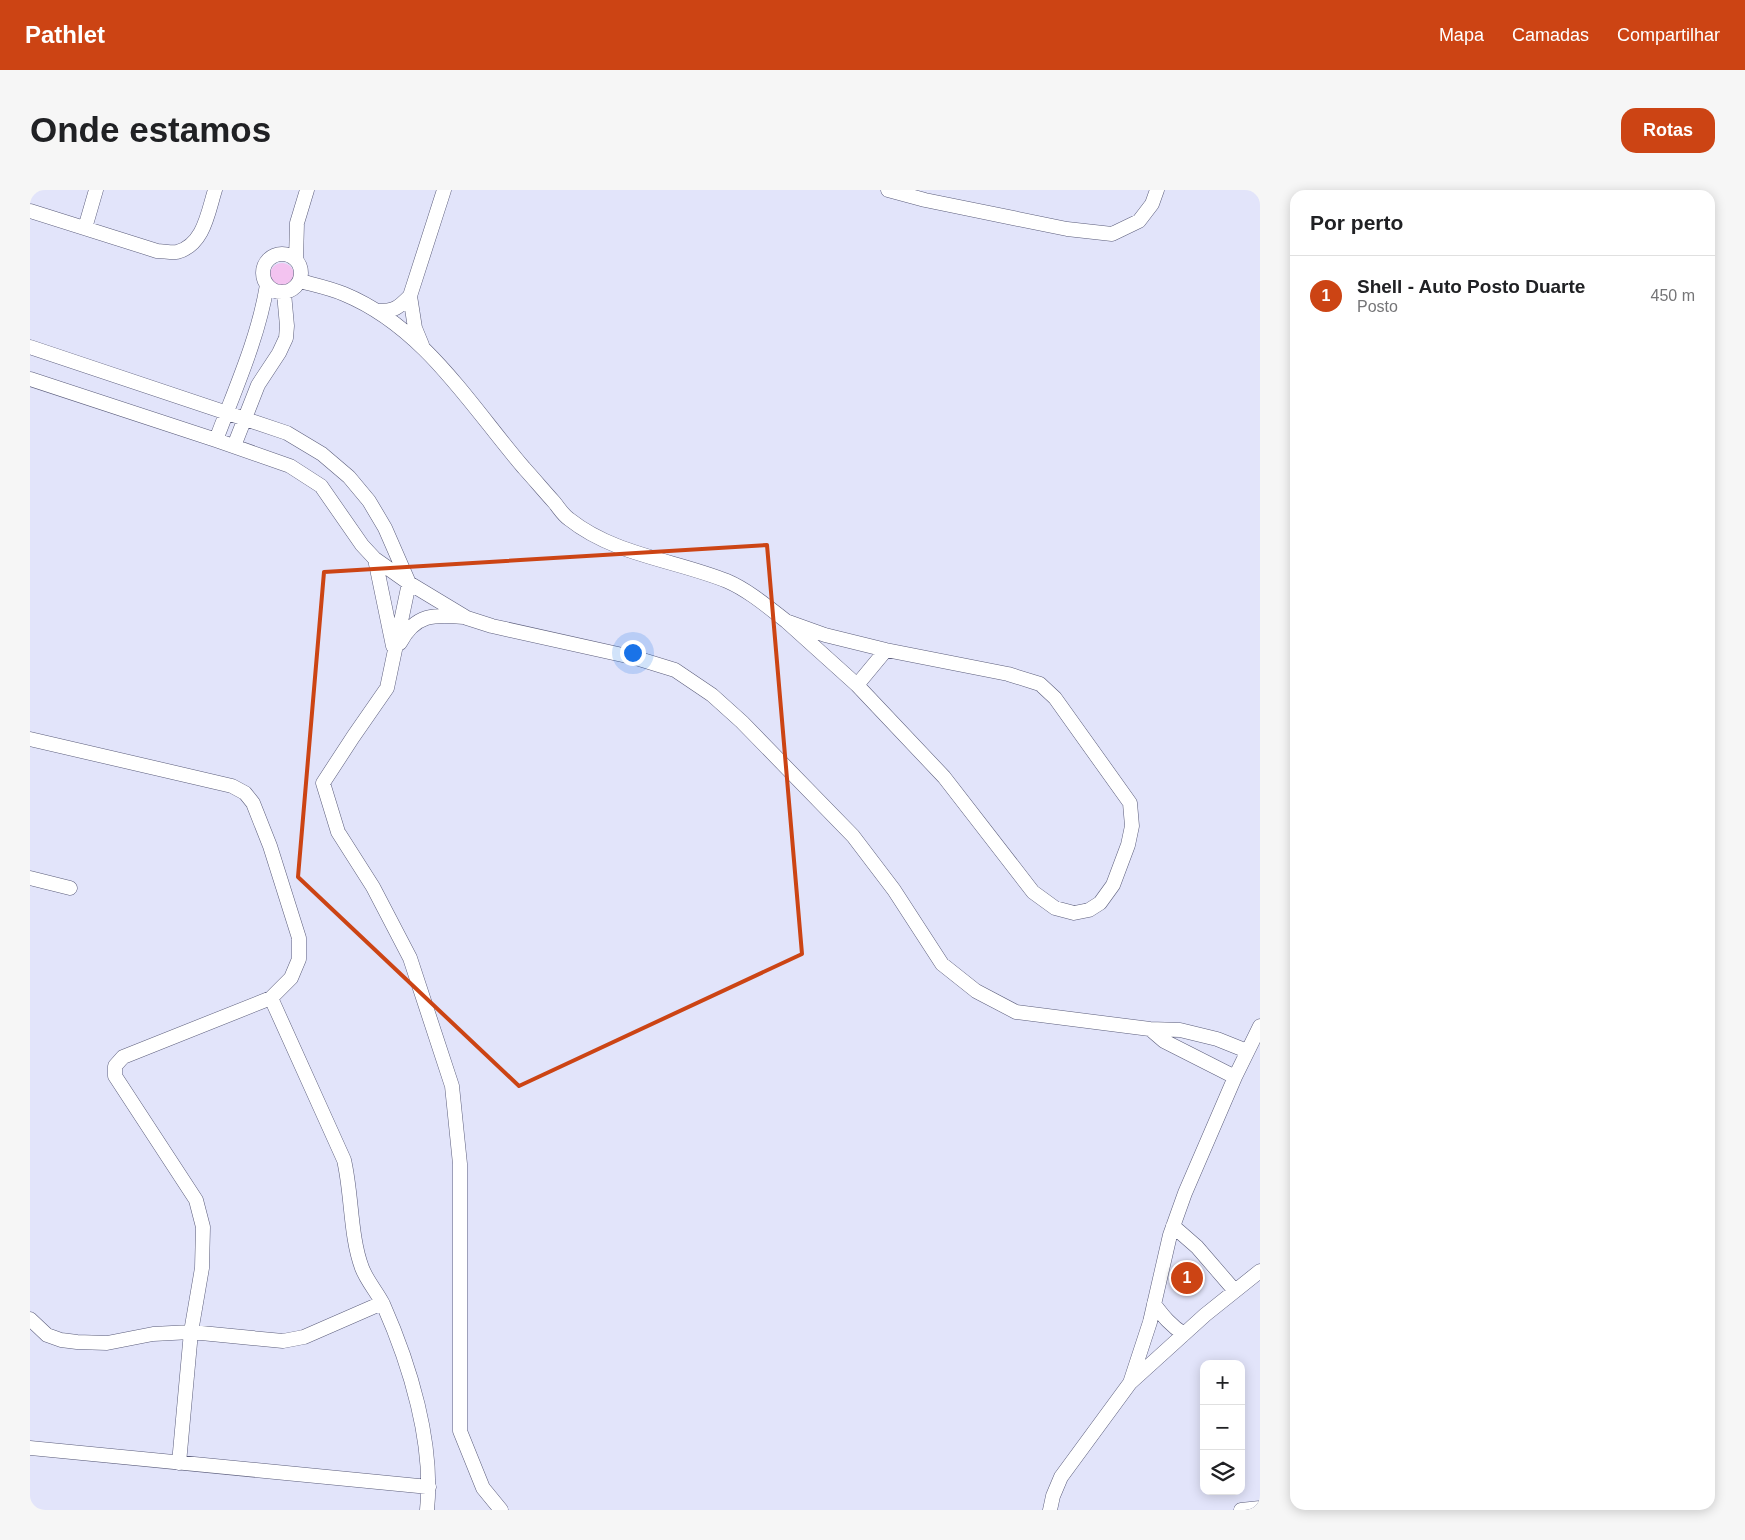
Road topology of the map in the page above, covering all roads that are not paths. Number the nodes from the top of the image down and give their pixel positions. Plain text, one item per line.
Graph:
1 (96, 190) edge
2 (215, 190) edge
3 (307, 190) edge
4 (444, 190) edge
5 (888, 190) edge
6 (1157, 190) edge
7 (30, 211) edge
8 (297, 223) junction
9 (85, 228) junction
10 (278, 254) junction
11 (296, 260) junction
12 (300, 281) junction
13 (267, 285) junction
14 (284, 293) junction
15 (410, 296) junction
16 (378, 311) junction
17 (422, 346) junction
18 (30, 347) edge
19 (30, 379) edge
20 (226, 412) junction
21 (245, 418) junction
22 (216, 440) junction
23 (234, 446) junction
24 (374, 559) junction
25 (409, 583) junction
26 (467, 618) junction
27 (786, 621) junction
28 (886, 650) junction
29 (394, 652) junction
30 (857, 685) junction
31 (30, 739) edge
32 (30, 878) edge
33 (70, 888) dead end
34 (271, 998) junction
35 (1260, 1026) edge
36 (1150, 1029) junction
37 (1247, 1051) junction
38 (1235, 1077) junction
39 (1174, 1226) junction
40 (1260, 1272) edge
41 (1235, 1291) junction
42 (382, 1304) junction
43 (1154, 1304) junction
44 (30, 1319) edge
45 (191, 1332) junction
46 (1184, 1334) junction
47 (1130, 1383) junction
48 (30, 1448) edge
49 (179, 1463) junction
50 (429, 1487) junction
51 (1260, 1508) edge
52 (427, 1510) edge
53 (501, 1510) edge
54 (1050, 1510) edge
55 (1241, 1510) edge

1 - 9 street
2 - 9 street
3 - 8 street
4 - 15 street
5 - 6 street
7 - 9 street
8 - 10 street
8 - 11 street
10 - 11 street
10 - 13 street
11 - 12 street
12 - 14 street
12 - 16 street
13 - 14 street
13 - 20 street
14 - 21 street
15 - 16 street
15 - 17 street
16 - 17 street
17 - 27 street
18 - 20 street
19 - 22 street
20 - 21 street
20 - 22 street
21 - 23 street
21 - 25 street
22 - 23 street
23 - 24 street
24 - 25 street
24 - 29 street
25 - 26 street
25 - 29 street
26 - 29 street
26 - 36 street
27 - 28 street
27 - 30 street
28 - 30 street
28 - 30 street
29 - 53 street
31 - 34 street
32 - 33 street
34 - 42 street
34 - 45 street
35 - 37 street
36 - 37 street
36 - 38 street
37 - 38 street
38 - 39 street
39 - 41 street
39 - 43 street
40 - 41 street
41 - 46 street
42 - 45 street
42 - 50 street
43 - 46 street
43 - 47 street
44 - 45 street
45 - 49 street
46 - 47 street
47 - 54 street
48 - 49 street
49 - 50 street
50 - 52 street
51 - 55 street

